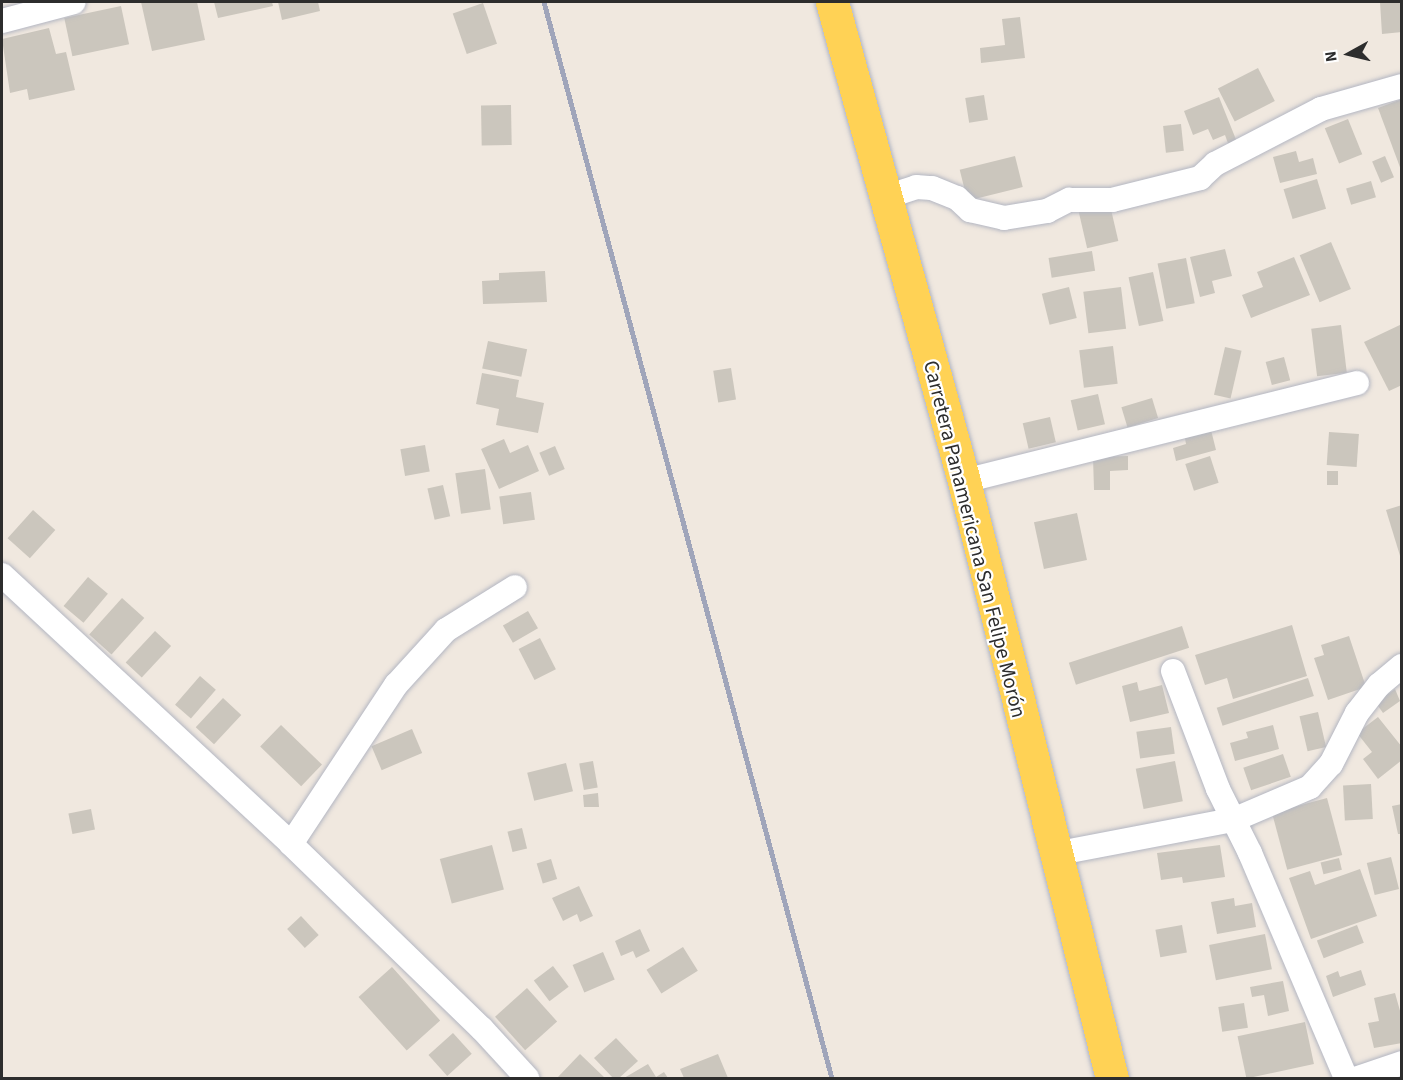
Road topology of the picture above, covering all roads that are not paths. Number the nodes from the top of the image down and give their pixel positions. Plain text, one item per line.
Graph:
1 (74, 2) edge
2 (832, 2) edge
3 (2, 21) edge
4 (1401, 86) edge
5 (883, 198) junction
6 (1357, 382) dead end
7 (964, 481) junction
8 (2, 575) edge
9 (515, 587) dead end
10 (1401, 666) edge
11 (1173, 671) dead end
12 (1233, 820) junction
13 (291, 844) junction
14 (1054, 854) junction
15 (1401, 1063) edge
16 (527, 1078) edge
17 (1112, 1078) edge
18 (1346, 1078) edge
19 (1358, 1078) edge

1 - 3 street
2 - 5 main road, Carretera Panamericana San Felipe Morón
4 - 5 street
5 - 7 main road, Carretera Panamericana San Felipe Morón
6 - 7 street
7 - 14 main road, Carretera Panamericana San Felipe Morón
8 - 13 street
9 - 13 street
10 - 12 street
11 - 12 street
12 - 14 street
12 - 18 street
13 - 16 street
14 - 17 main road, Carretera Panamericana San Felipe Morón
15 - 19 street

